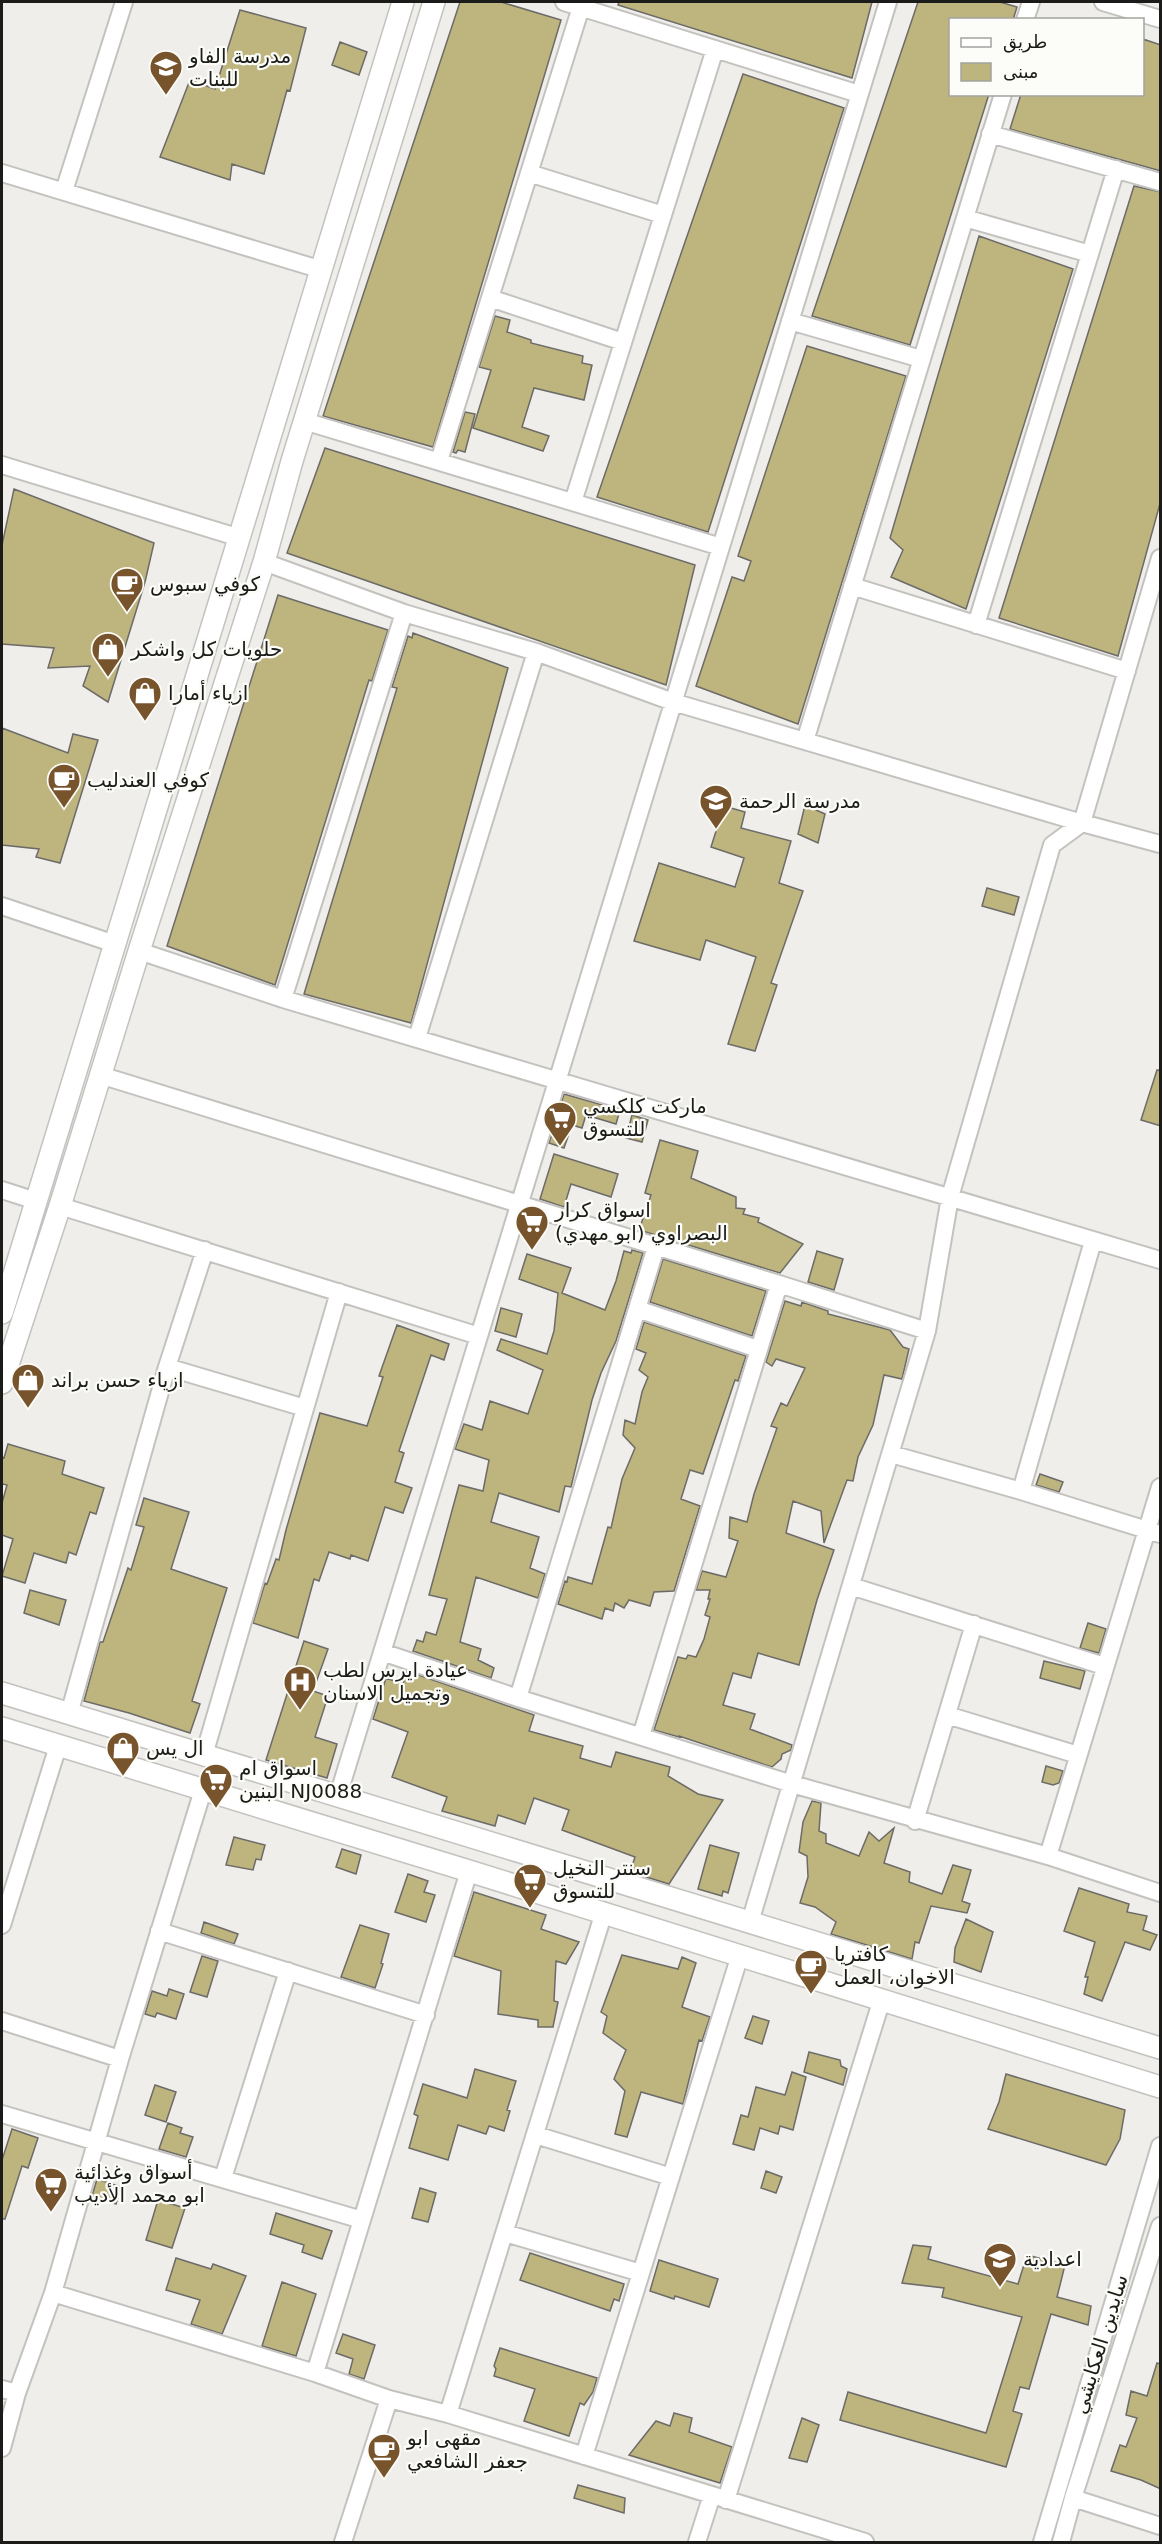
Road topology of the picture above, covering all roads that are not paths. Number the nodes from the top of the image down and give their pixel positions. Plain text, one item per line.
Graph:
1 (124, 2) edge
2 (403, 2) edge
3 (434, 2) edge
4 (564, 2) edge
5 (888, 2) edge
6 (1031, 2) edge
7 (1103, 2) edge
8 (580, 7) junction
9 (1026, 18) edge
10 (1161, 19) edge
11 (715, 49) junction
12 (859, 94) junction
13 (1002, 96) edge
14 (990, 134) junction
15 (1116, 169) junction
16 (2, 173) edge
17 (529, 173) junction
18 (1161, 182) edge
19 (64, 191) junction
20 (663, 215) junction
21 (965, 218) junction
22 (1089, 254) junction
23 (322, 270) junction
24 (490, 298) junction
25 (790, 321) junction
26 (623, 342) junction
27 (921, 359) junction
28 (304, 421) junction
29 (272, 435) junction
30 (297, 446) junction
31 (439, 461) junction
32 (2, 465) edge
33 (259, 476) junction
34 (285, 485) junction
35 (573, 502) junction
36 (240, 538) junction
37 (721, 547) junction
38 (1161, 558) edge
39 (264, 562) junction
40 (852, 586) junction
41 (404, 613) junction
42 (976, 625) junction
43 (536, 652) junction
44 (1127, 671) junction
45 (673, 702) junction
46 (805, 741) junction
47 (1082, 823) junction
48 (1161, 844) edge
49 (2, 906) edge
50 (115, 944) junction
51 (139, 951) junction
52 (283, 999) junction
53 (417, 1038) junction
54 (100, 1075) junction
55 (558, 1079) junction
56 (2, 1190) edge
57 (950, 1197) junction
58 (36, 1201) junction
59 (519, 1204) junction
60 (60, 1206) junction
61 (1093, 1241) junction
62 (656, 1246) junction
63 (205, 1250) junction
64 (1161, 1260) edge
65 (780, 1284) junction
66 (339, 1292) junction
67 (637, 1309) junction
68 (2, 1313) edge
69 (927, 1331) junction
70 (479, 1336) junction
71 (758, 1349) junction
72 (167, 1367) junction
73 (2, 1383) edge
74 (305, 1408) junction
75 (891, 1454) junction
76 (1161, 1487) edge
77 (1021, 1491) junction
78 (1154, 1532) edge
79 (851, 1586) junction
80 (974, 1624) junction
81 (382, 1652) junction
82 (1104, 1666) junction
83 (2, 1693) edge
84 (518, 1698) junction
85 (69, 1714) junction
86 (947, 1715) junction
87 (2, 1728) edge
88 (641, 1736) junction
89 (58, 1746) junction
90 (204, 1755) junction
91 (1078, 1755) junction
92 (792, 1784) junction
93 (203, 1790) junction
94 (338, 1796) junction
95 (915, 1821) junction
96 (1048, 1856) junction
97 (470, 1870) junction
98 (1161, 1893) edge
99 (604, 1912) junction
100 (750, 1922) junction
101 (2, 1925) edge
102 (159, 1931) junction
103 (784, 1933) junction
104 (825, 1945) junction
105 (740, 1955) junction
106 (772, 1965) junction
107 (288, 1971) junction
108 (823, 1981) junction
109 (882, 1999) junction
110 (426, 2014) junction
111 (2, 2021) edge
112 (1161, 2048) edge
113 (120, 2059) junction
114 (1161, 2087) edge
115 (2, 2114) edge
116 (536, 2135) junction
117 (96, 2140) junction
118 (1161, 2146) edge
119 (671, 2177) junction
120 (223, 2178) junction
121 (362, 2220) junction
122 (1161, 2226) edge
123 (505, 2233) junction
124 (641, 2273) junction
125 (53, 2293) junction
126 (315, 2373) junction
127 (9, 2391) edge
128 (389, 2399) junction
129 (448, 2414) junction
130 (2, 2448) edge
131 (584, 2456) junction
132 (719, 2497) junction
133 (1073, 2498) junction
134 (1161, 2526) edge
135 (348, 2541) edge
136 (698, 2542) edge
137 (865, 2542) edge
138 (1042, 2542) edge
139 (1061, 2542) edge

1 - 19 street
2 - 23 street
3 - 28 street
4 - 8 street
5 - 12 street
6 - 9 street
7 - 10 street
8 - 11 street
8 - 17 street
11 - 12 street
11 - 20 street
12 - 25 street
13 - 14 street
14 - 15 street
14 - 21 street
15 - 18 street
15 - 22 street
16 - 19 street
17 - 20 street
17 - 24 street
19 - 23 street
20 - 26 street
21 - 22 street
21 - 27 street
22 - 42 street
23 - 29 street
24 - 26 street
24 - 31 street
25 - 27 street
25 - 37 street
26 - 35 street
27 - 40 street
28 - 30 street
28 - 31 street
29 - 30 street
29 - 33 street
30 - 34 street
31 - 35 street
32 - 36 street
33 - 34 street
33 - 36 street
34 - 39 street
35 - 37 street
36 - 50 street
37 - 45 street
38 - 44 street
39 - 41 street
39 - 51 street
40 - 42 street
40 - 46 street
41 - 43 street
41 - 52 street
42 - 44 street
43 - 45 street
43 - 53 street
44 - 47 street
45 - 46 street
45 - 55 street
46 - 47 street
47 - 48 street
47 - 57 street
49 - 50 street
50 - 58 street
51 - 52 street
51 - 54 street
52 - 53 street
53 - 55 street
54 - 59 street
54 - 60 street
55 - 57 street
55 - 59 street
56 - 58 street
57 - 61 street
57 - 69 street
58 - 68 street
59 - 62 street
59 - 70 street
60 - 63 street
60 - 73 street
61 - 64 street
61 - 77 street
62 - 65 street
62 - 67 street
63 - 66 street
63 - 72 street
65 - 69 street
65 - 71 street
66 - 70 street
66 - 74 street
67 - 71 street
67 - 84 street
69 - 75 street
70 - 81 street
71 - 88 street
72 - 74 street
72 - 85 street
74 - 90 street
75 - 77 street
75 - 79 street
76 - 78 street
77 - 78 street
78 - 82 street
79 - 80 street
79 - 92 street
80 - 82 street
80 - 86 street
81 - 84 street
81 - 94 street
82 - 91 street
83 - 85 street
84 - 88 street
85 - 90 street
86 - 91 street
86 - 95 street
87 - 89 street
88 - 92 street
89 - 93 street
89 - 101 street
90 - 94 street
91 - 96 street
92 - 95 street
92 - 100 street
93 - 97 street
93 - 102 street
94 - 100 street
95 - 96 street
96 - 98 street
97 - 99 street
97 - 110 street
99 - 105 street
99 - 116 street
100 - 103 street
102 - 107 street
102 - 113 street
103 - 104 street
103 - 106 street
104 - 108 street
104 - 112 street
105 - 106 street
105 - 119 street
106 - 108 street
107 - 110 street
107 - 120 street
108 - 109 street
109 - 114 street
109 - 132 street
110 - 121 street
111 - 113 street
113 - 117 street
115 - 117 street
116 - 119 street
116 - 123 street
117 - 120 street
117 - 125 street
118 - 138 street, سايدين العكايشي
119 - 124 street
120 - 121 street
121 - 126 street
122 - 133 street, سايدين العكايشي
123 - 124 street
123 - 129 street
124 - 131 street
125 - 126 street
125 - 127 street
126 - 128 street
127 - 130 street
128 - 129 street
128 - 135 street
129 - 131 street
131 - 132 street
132 - 136 street
132 - 137 street
133 - 134 street
133 - 139 street, سايدين العكايشي

